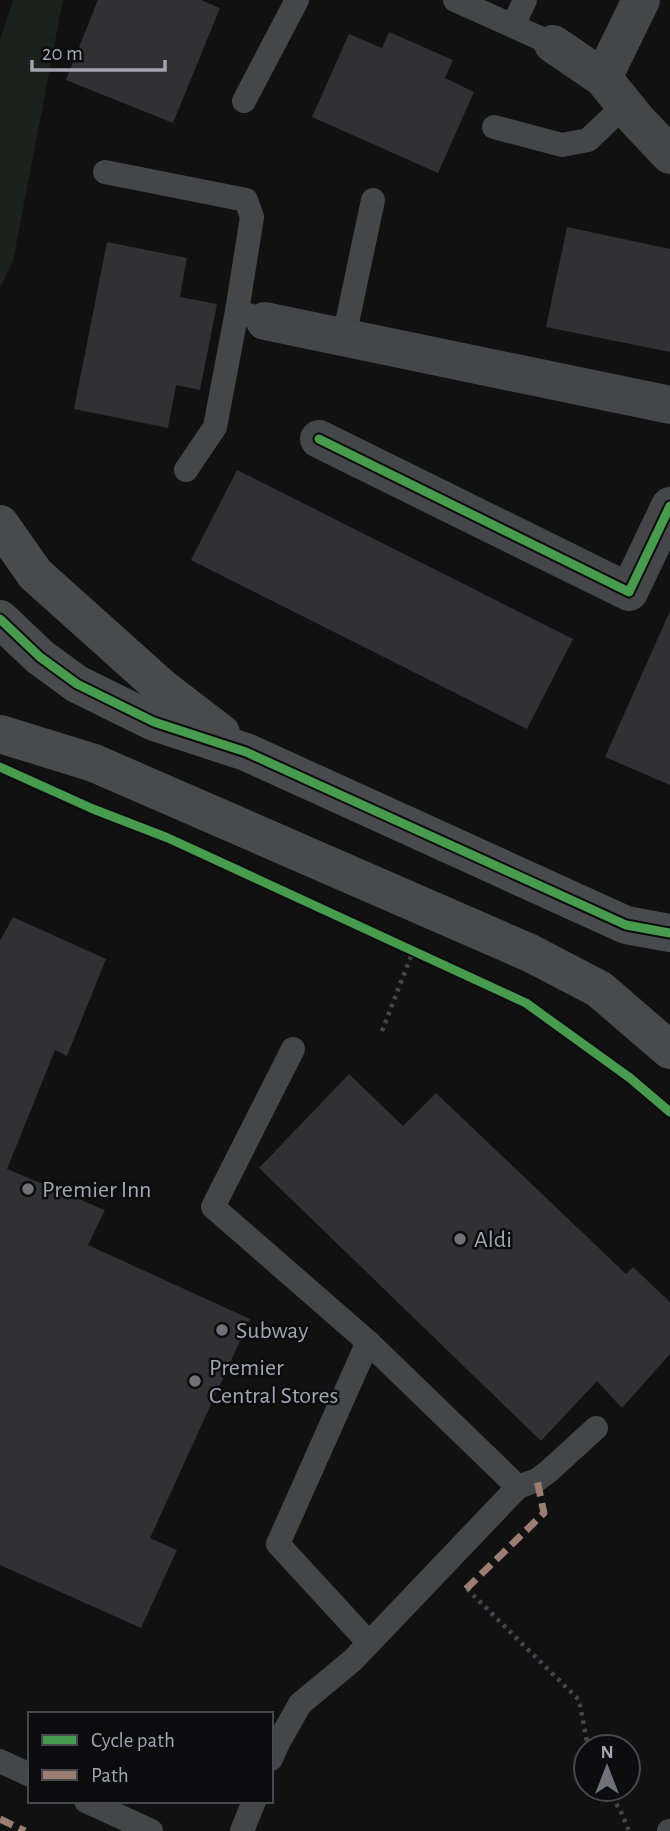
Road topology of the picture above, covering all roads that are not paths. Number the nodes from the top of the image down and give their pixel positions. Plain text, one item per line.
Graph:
1 (297, 0) edge
2 (455, 0) edge
3 (525, 0) edge
4 (641, 0) edge
5 (513, 26) junction
6 (553, 44) joint
7 (614, 92) junction
8 (244, 101) dead end
9 (494, 127) dead end
10 (670, 155) edge
11 (105, 172) dead end
12 (373, 200) dead end
13 (251, 316) junction
14 (344, 337) junction
15 (670, 405) edge
16 (319, 439) dead end
17 (186, 470) dead end
18 (670, 506) edge
19 (0, 524) edge
20 (0, 619) edge
21 (0, 734) edge
22 (246, 752) junction
23 (670, 933) edge
24 (293, 1049) dead end
25 (670, 1050) edge
26 (368, 1342) junction
27 (596, 1428) dead end
28 (518, 1487) junction
29 (369, 1643) junction
30 (273, 1747) edge
31 (0, 1761) edge
32 (28, 1774) edge
33 (90, 1803) edge
34 (253, 1803) edge
35 (150, 1831) edge
36 (242, 1831) edge

1 - 8 lane
2 - 5 lane
3 - 5 lane
4 - 7 street
5 - 6 lane
6 - 7 street
7 - 9 lane
7 - 10 street
11 - 13 lane
12 - 14 lane
13 - 14 street
13 - 17 lane
14 - 15 street
16 - 18 street
19 - 22 street
20 - 22 street
21 - 25 street
22 - 23 street
24 - 26 lane
26 - 28 lane
26 - 29 lane
27 - 28 lane
28 - 29 lane
29 - 30 lane
31 - 32 lane
33 - 35 lane
34 - 36 lane

